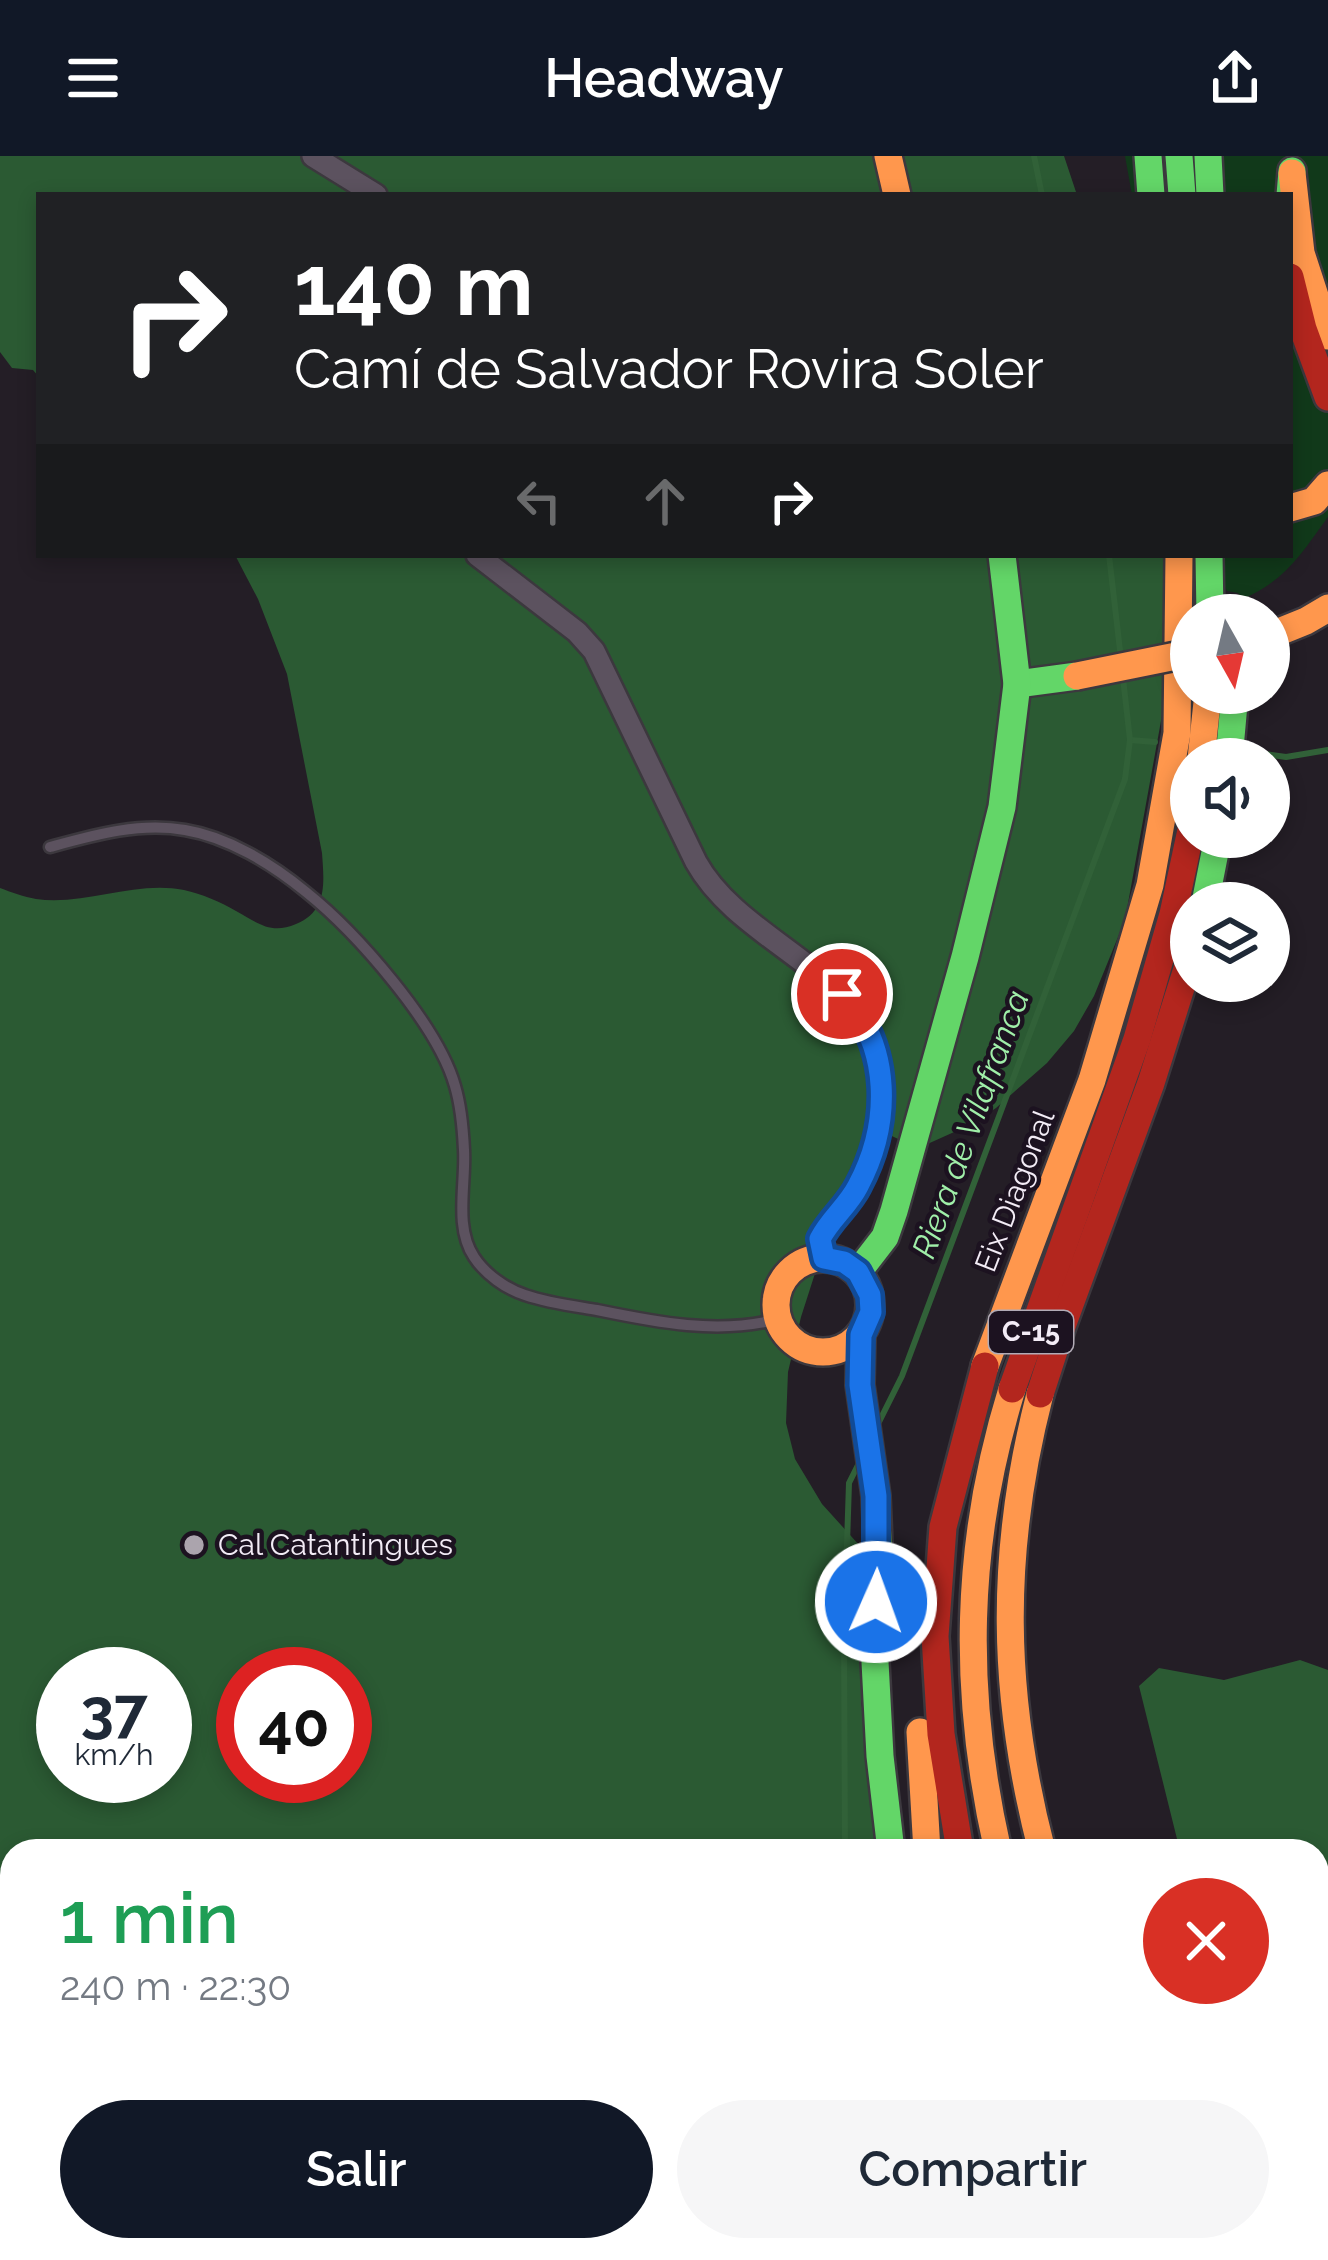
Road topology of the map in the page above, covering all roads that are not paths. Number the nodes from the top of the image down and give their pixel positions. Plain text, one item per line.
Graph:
1 (313, 156) edge
2 (888, 156) edge
3 (1148, 156) edge
4 (1179, 156) edge
5 (1208, 156) edge
6 (371, 192) edge
7 (896, 192) edge
8 (1150, 192) edge
9 (1182, 192) edge
10 (1210, 192) edge
11 (1293, 195) edge
12 (1293, 289) edge
13 (1328, 336) edge
14 (1328, 397) edge
15 (1328, 485) edge
16 (1293, 507) edge
17 (481, 558) edge
18 (1002, 558) edge
19 (1179, 558) edge
20 (1209, 558) edge
21 (1210, 594) edge
22 (1328, 608) edge
23 (1290, 627) edge
24 (1170, 657) edge
25 (1017, 684) junction
26 (50, 847) dead end
27 (1185, 858) edge
28 (1176, 1002) edge
29 (824, 1258) junction
30 (858, 1272) junction
31 (778, 1319) junction
32 (861, 1335) junction
33 (824, 1353) junction
34 (860, 1385) junction
35 (943, 1527) junction
36 (890, 1839) edge
37 (926, 1839) edge
38 (958, 1839) edge
39 (996, 1839) edge
40 (1039, 1839) edge

1 - 6 street
2 - 7 main road
3 - 8 main road
4 - 9 main road
5 - 10 main road
11 - 13 main road
12 - 14 main road
15 - 16 main road
17 - 29 street
18 - 25 main road
19 - 35 main road, Eix Diagonal / C-15
20 - 21 main road
22 - 23 main road
24 - 25 main road, bridge
25 - 30 main road
26 - 31 lane
27 - 39 main road, Eix Diagonal / C-15
28 - 40 main road
29 - 30 main road
29 - 31 main road
30 - 32 main road
31 - 33 main road
32 - 33 main road
32 - 34 main road
33 - 34 main road
34 - 36 main road
35 - 37 main road
35 - 38 main road, Eix Diagonal / C-15

